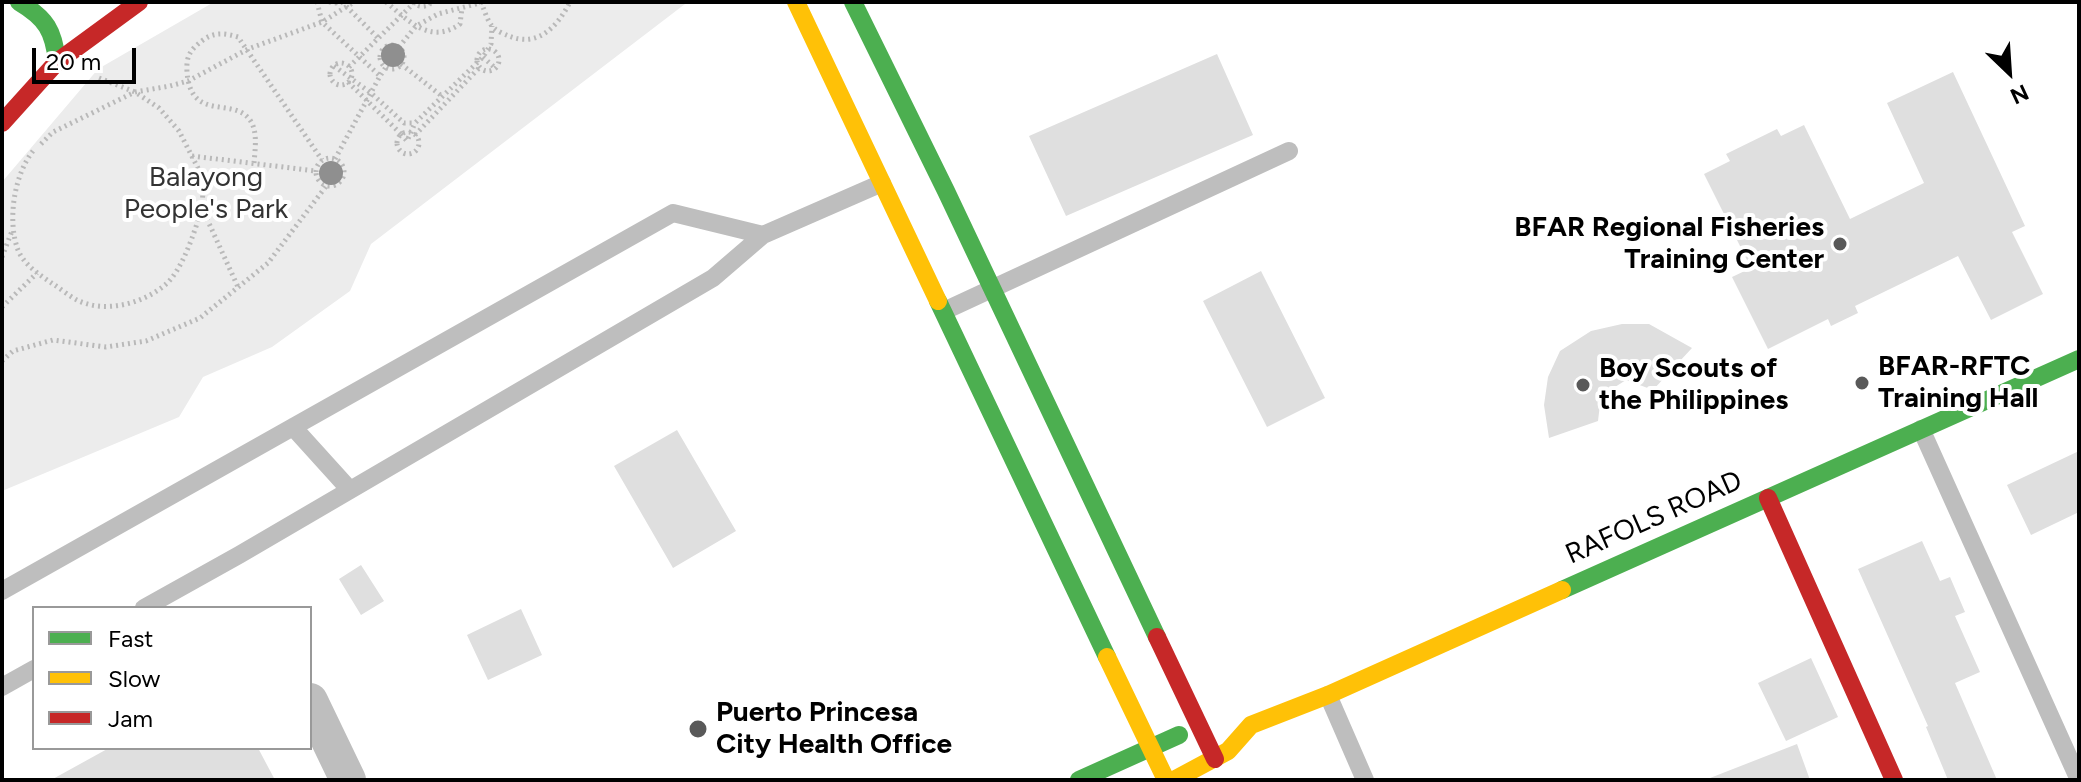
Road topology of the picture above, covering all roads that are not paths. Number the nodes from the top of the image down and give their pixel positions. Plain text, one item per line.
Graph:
1 (18, 2) edge
2 (139, 2) edge
3 (796, 2) edge
4 (853, 2) edge
5 (2, 5) edge
6 (57, 62) junction
7 (2, 123) edge
8 (1289, 151) dead end
9 (883, 182) junction
10 (763, 235) junction
11 (992, 288) junction
12 (944, 311) junction
13 (2079, 359) edge
14 (293, 427) junction
15 (1921, 429) junction
16 (350, 490) junction
17 (1768, 498) junction
18 (2, 591) edge
19 (147, 606) edge
20 (32, 670) edge
21 (2, 687) edge
22 (1328, 695) junction
23 (312, 705) edge
24 (1235, 723) junction
25 (1200, 727) junction
26 (1151, 746) junction
27 (1215, 759) junction
28 (348, 780) edge
29 (1079, 780) edge
30 (1166, 780) edge
31 (1174, 780) edge
32 (1365, 780) edge
33 (1894, 780) edge
34 (2079, 780) edge

1 - 5 street
1 - 6 street
2 - 6 street
3 - 9 street
4 - 11 street
6 - 7 street
8 - 11 lane
9 - 10 lane
9 - 12 street
10 - 14 lane
10 - 16 lane
11 - 12 lane
11 - 25 street
12 - 26 street
13 - 15 street, RAFOLS ROAD
14 - 16 lane
14 - 18 lane
15 - 17 street, RAFOLS ROAD
15 - 34 lane
16 - 19 lane
17 - 22 street, RAFOLS ROAD
17 - 33 street
20 - 21 lane
22 - 24 street, RAFOLS ROAD
22 - 32 lane
23 - 28 street
24 - 25 street, RAFOLS ROAD
24 - 27 street, RAFOLS ROAD
25 - 26 street, RAFOLS ROAD
25 - 27 street
26 - 29 street, RAFOLS ROAD
26 - 30 street
27 - 31 street, RAFOLS ROAD

